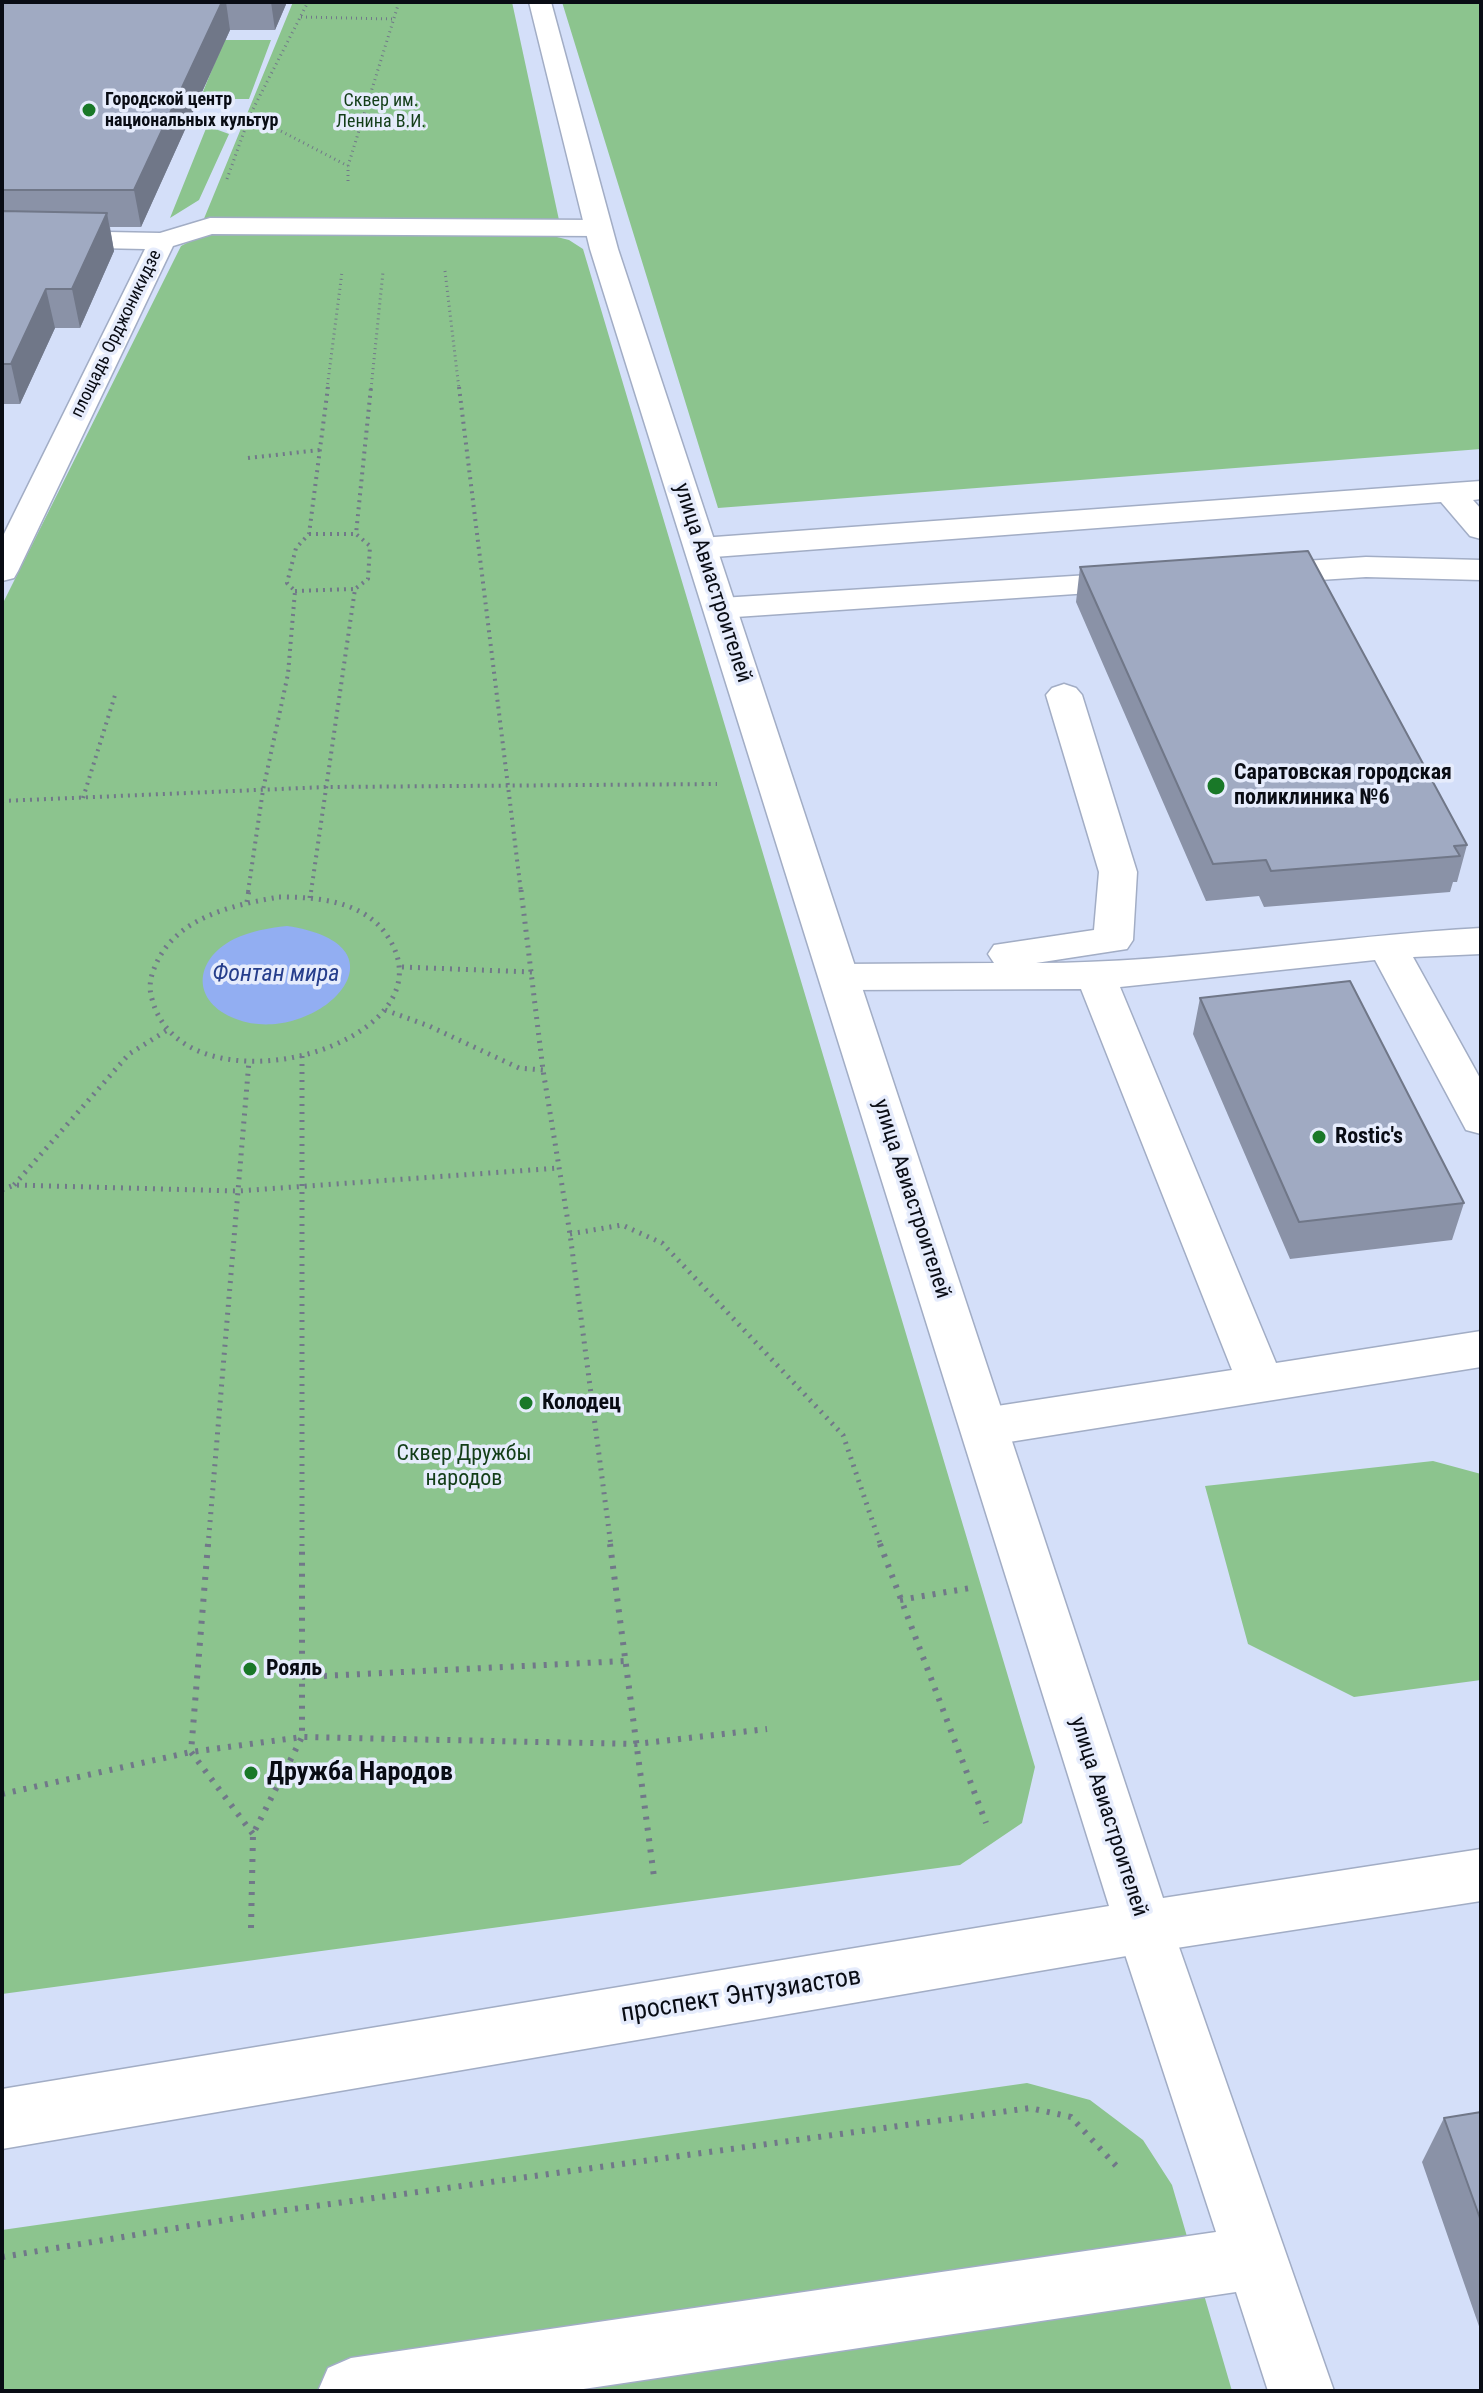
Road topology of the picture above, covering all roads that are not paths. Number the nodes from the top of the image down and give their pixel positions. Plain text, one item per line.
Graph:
1 (540, 2) edge
2 (598, 228) junction
3 (2, 238) edge
4 (162, 241) junction
5 (1465, 491) edge
6 (2, 501) edge
7 (36, 501) junction
8 (1481, 529) edge
9 (701, 548) junction
10 (1481, 570) edge
11 (2, 571) edge
12 (1224, 576) edge
13 (1161, 580) edge
14 (721, 608) junction
15 (1064, 695) dead end
16 (1481, 941) edge
17 (1387, 946) junction
18 (1096, 976) junction
19 (840, 977) junction
20 (1481, 1119) edge
21 (1481, 1349) edge
22 (1261, 1384) junction
23 (984, 1427) junction
24 (1481, 1875) edge
25 (1144, 1927) junction
26 (2, 2119) edge
27 (1256, 2258) junction
28 (351, 2391) edge
29 (1301, 2391) edge

1 - 2 main road, улица Авиастроителей
2 - 4 main road
2 - 9 main road, улица Авиастроителей
3 - 4 main road, площадь Орджоникидзе
4 - 7 main road, площадь Орджоникидзе
5 - 8 main road
5 - 9 main road
6 - 7 main road
7 - 11 main road, площадь Орджоникидзе
9 - 14 main road, улица Авиастроителей
10 - 12 main road
13 - 14 main road
14 - 19 main road, улица Авиастроителей
15 - 19 main road
16 - 17 main road
17 - 18 main road
17 - 20 main road
18 - 19 main road
18 - 22 main road
19 - 23 main road, улица Авиастроителей
21 - 22 main road
22 - 23 main road
23 - 25 main road, улица Авиастроителей
24 - 25 main road, проспект Энтузиастов
25 - 26 main road, проспект Энтузиастов
25 - 27 main road, улица Авиастроителей
27 - 28 main road
27 - 29 main road, улица Авиастроителей

